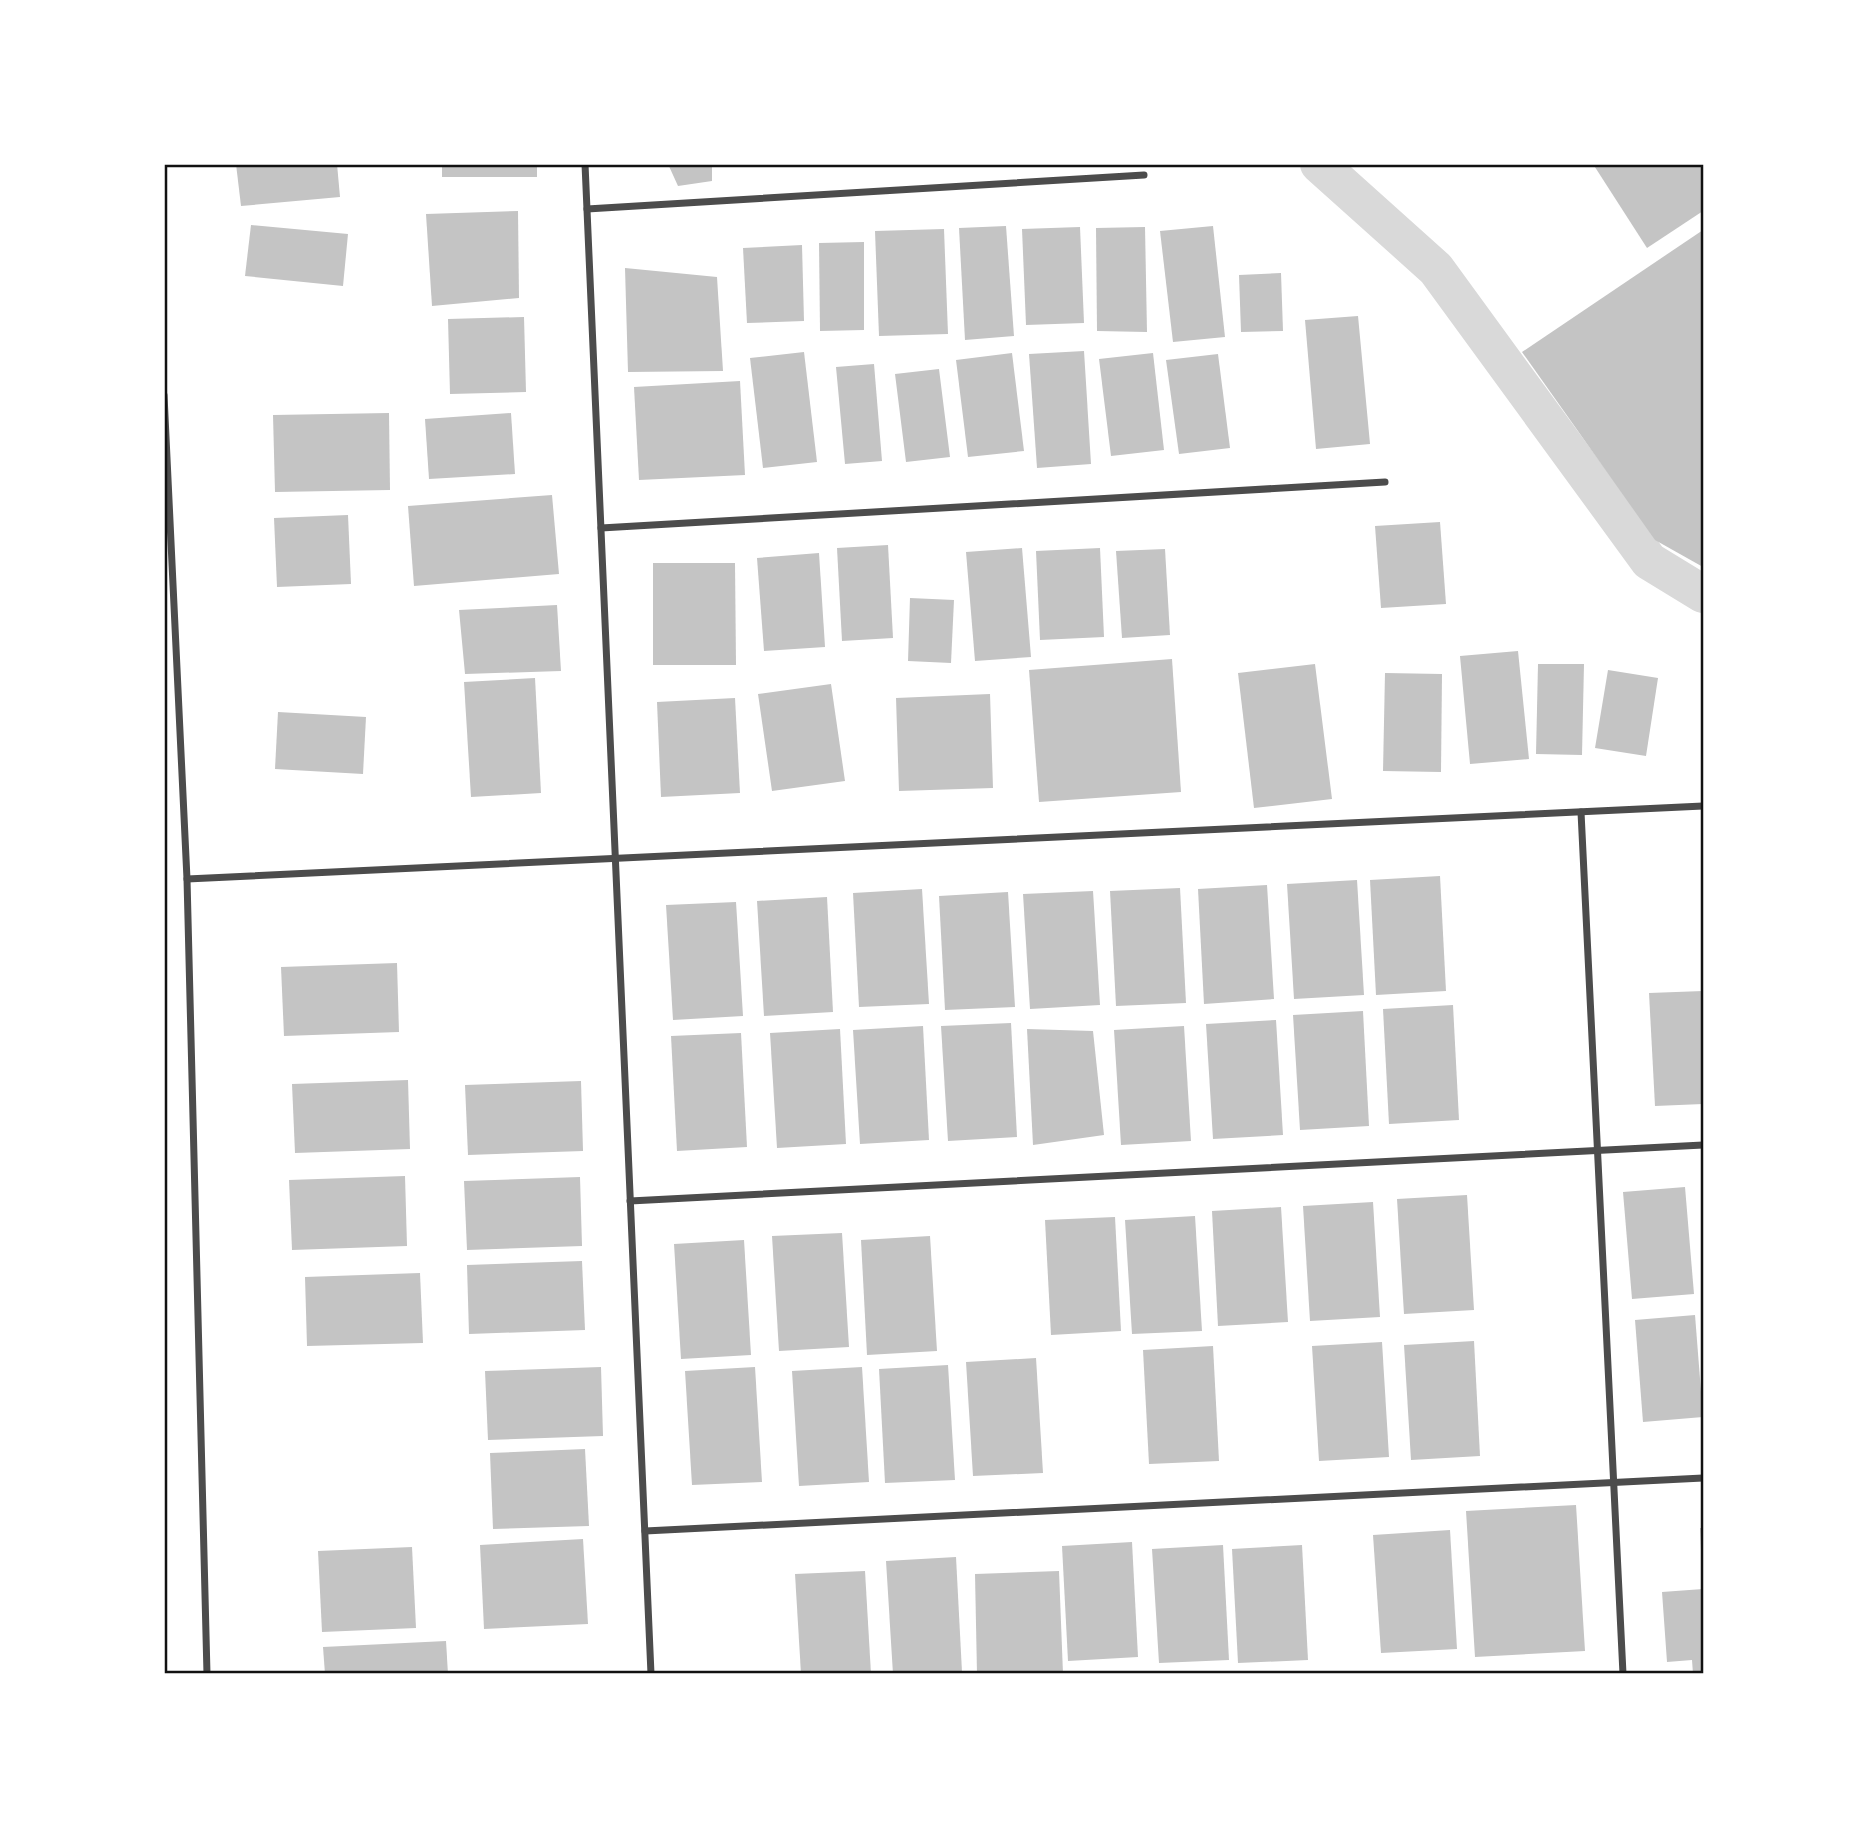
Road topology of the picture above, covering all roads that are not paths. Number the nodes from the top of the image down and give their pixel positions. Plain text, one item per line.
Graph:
1 (585, 164) edge
2 (1144, 175) dead end
3 (587, 209) junction
4 (164, 395) edge
5 (1385, 482) dead end
6 (601, 528) junction
7 (1703, 806) edge
8 (1581, 812) junction
9 (615, 858) junction
10 (187, 879) junction
11 (1703, 1145) edge
12 (1598, 1151) junction
13 (630, 1201) junction
14 (1703, 1478) edge
15 (1614, 1483) junction
16 (645, 1531) junction
17 (207, 1674) edge
18 (651, 1674) edge
19 (1623, 1674) edge

1 - 3 street
2 - 3 street
3 - 6 street
4 - 10 street
5 - 6 street
6 - 9 street
7 - 8 street
8 - 9 street
8 - 12 street
9 - 10 street
9 - 13 street
10 - 17 street
11 - 12 street
12 - 13 street
12 - 15 street
13 - 16 street
14 - 15 street
15 - 16 street
15 - 19 street
16 - 18 street

